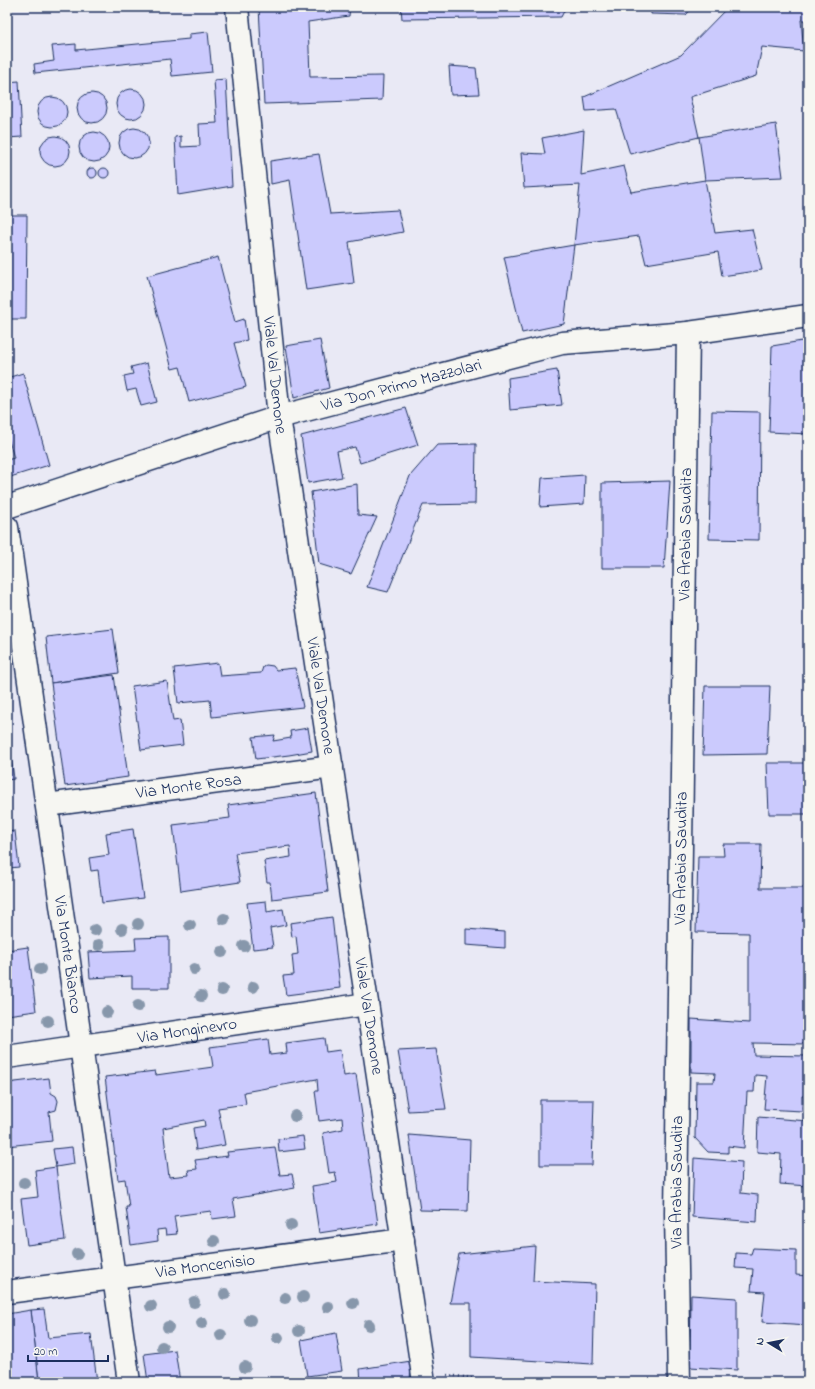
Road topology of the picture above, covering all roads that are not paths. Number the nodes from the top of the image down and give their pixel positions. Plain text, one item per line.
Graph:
1 (237, 7) edge
2 (808, 316) edge
3 (688, 333) junction
4 (279, 417) junction
5 (7, 507) edge
6 (7, 527) edge
7 (332, 767) junction
8 (47, 805) junction
9 (368, 1004) junction
10 (81, 1046) junction
11 (7, 1057) edge
12 (403, 1240) junction
13 (114, 1278) junction
14 (7, 1292) edge
15 (424, 1377) edge
16 (130, 1382) edge
17 (679, 1382) edge

1 - 4 street, Viale Val Demone
2 - 3 street, Via Don Primo Mazzolari
3 - 4 street, Via Don Primo Mazzolari
3 - 17 street, Via Arabia Saudita
4 - 5 street, Via Don Primo Mazzolari
4 - 7 street, Viale Val Demone
6 - 8 street, Via Monte Bianco
7 - 8 street, Via Monte Rosa
7 - 9 street, Viale Val Demone
8 - 10 street, Via Monte Bianco
9 - 10 street, Via Monginevro
9 - 12 street, Viale Val Demone
10 - 11 street, Via Monginevro
10 - 13 street, Via Monte Bianco
12 - 13 street, Via Moncenisio
12 - 15 street, Viale Val Demone
13 - 14 street, Via Moncenisio
13 - 16 street, Via Monte Bianco

